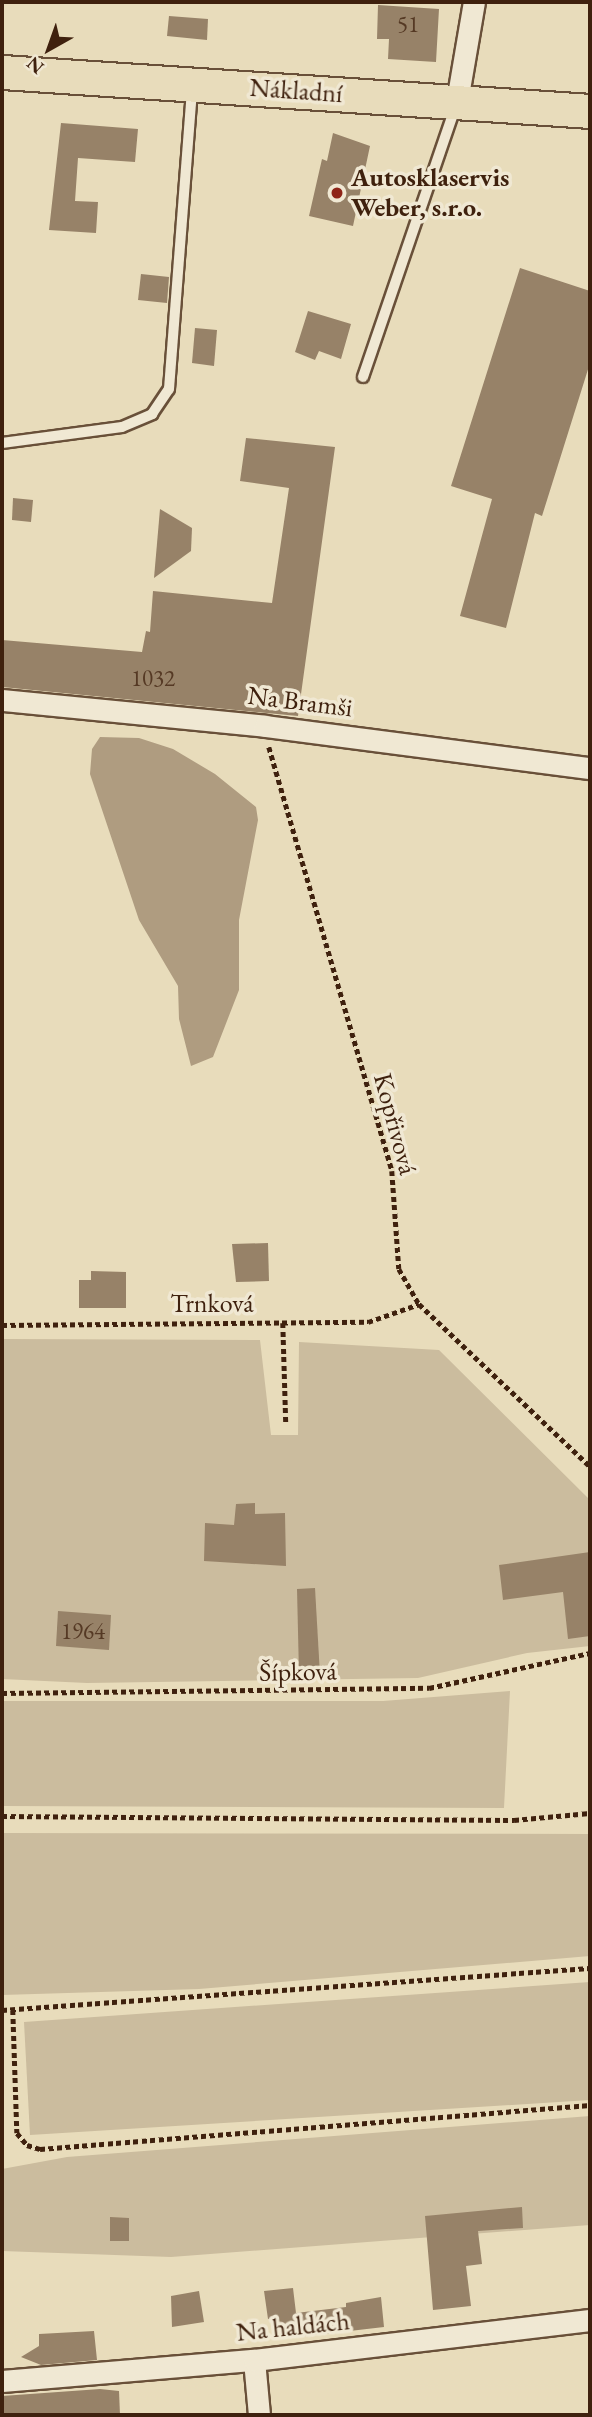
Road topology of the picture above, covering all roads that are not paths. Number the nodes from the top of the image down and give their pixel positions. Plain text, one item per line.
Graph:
1 (474, 2) edge
2 (2, 72) edge
3 (192, 84) junction
4 (457, 102) junction
5 (590, 111) edge
6 (363, 377) dead end
7 (2, 443) edge
8 (2, 701) edge
9 (590, 768) edge
10 (590, 2320) edge
11 (254, 2360) junction
12 (2, 2381) edge
13 (259, 2415) edge

1 - 4 street
2 - 3 main road, Nákladní
3 - 4 main road, Nákladní
3 - 7 lane
4 - 5 main road, Nákladní
4 - 6 lane
8 - 9 street, Na Bramši
10 - 11 street, Na haldách
11 - 12 street, Na haldách
11 - 13 street

